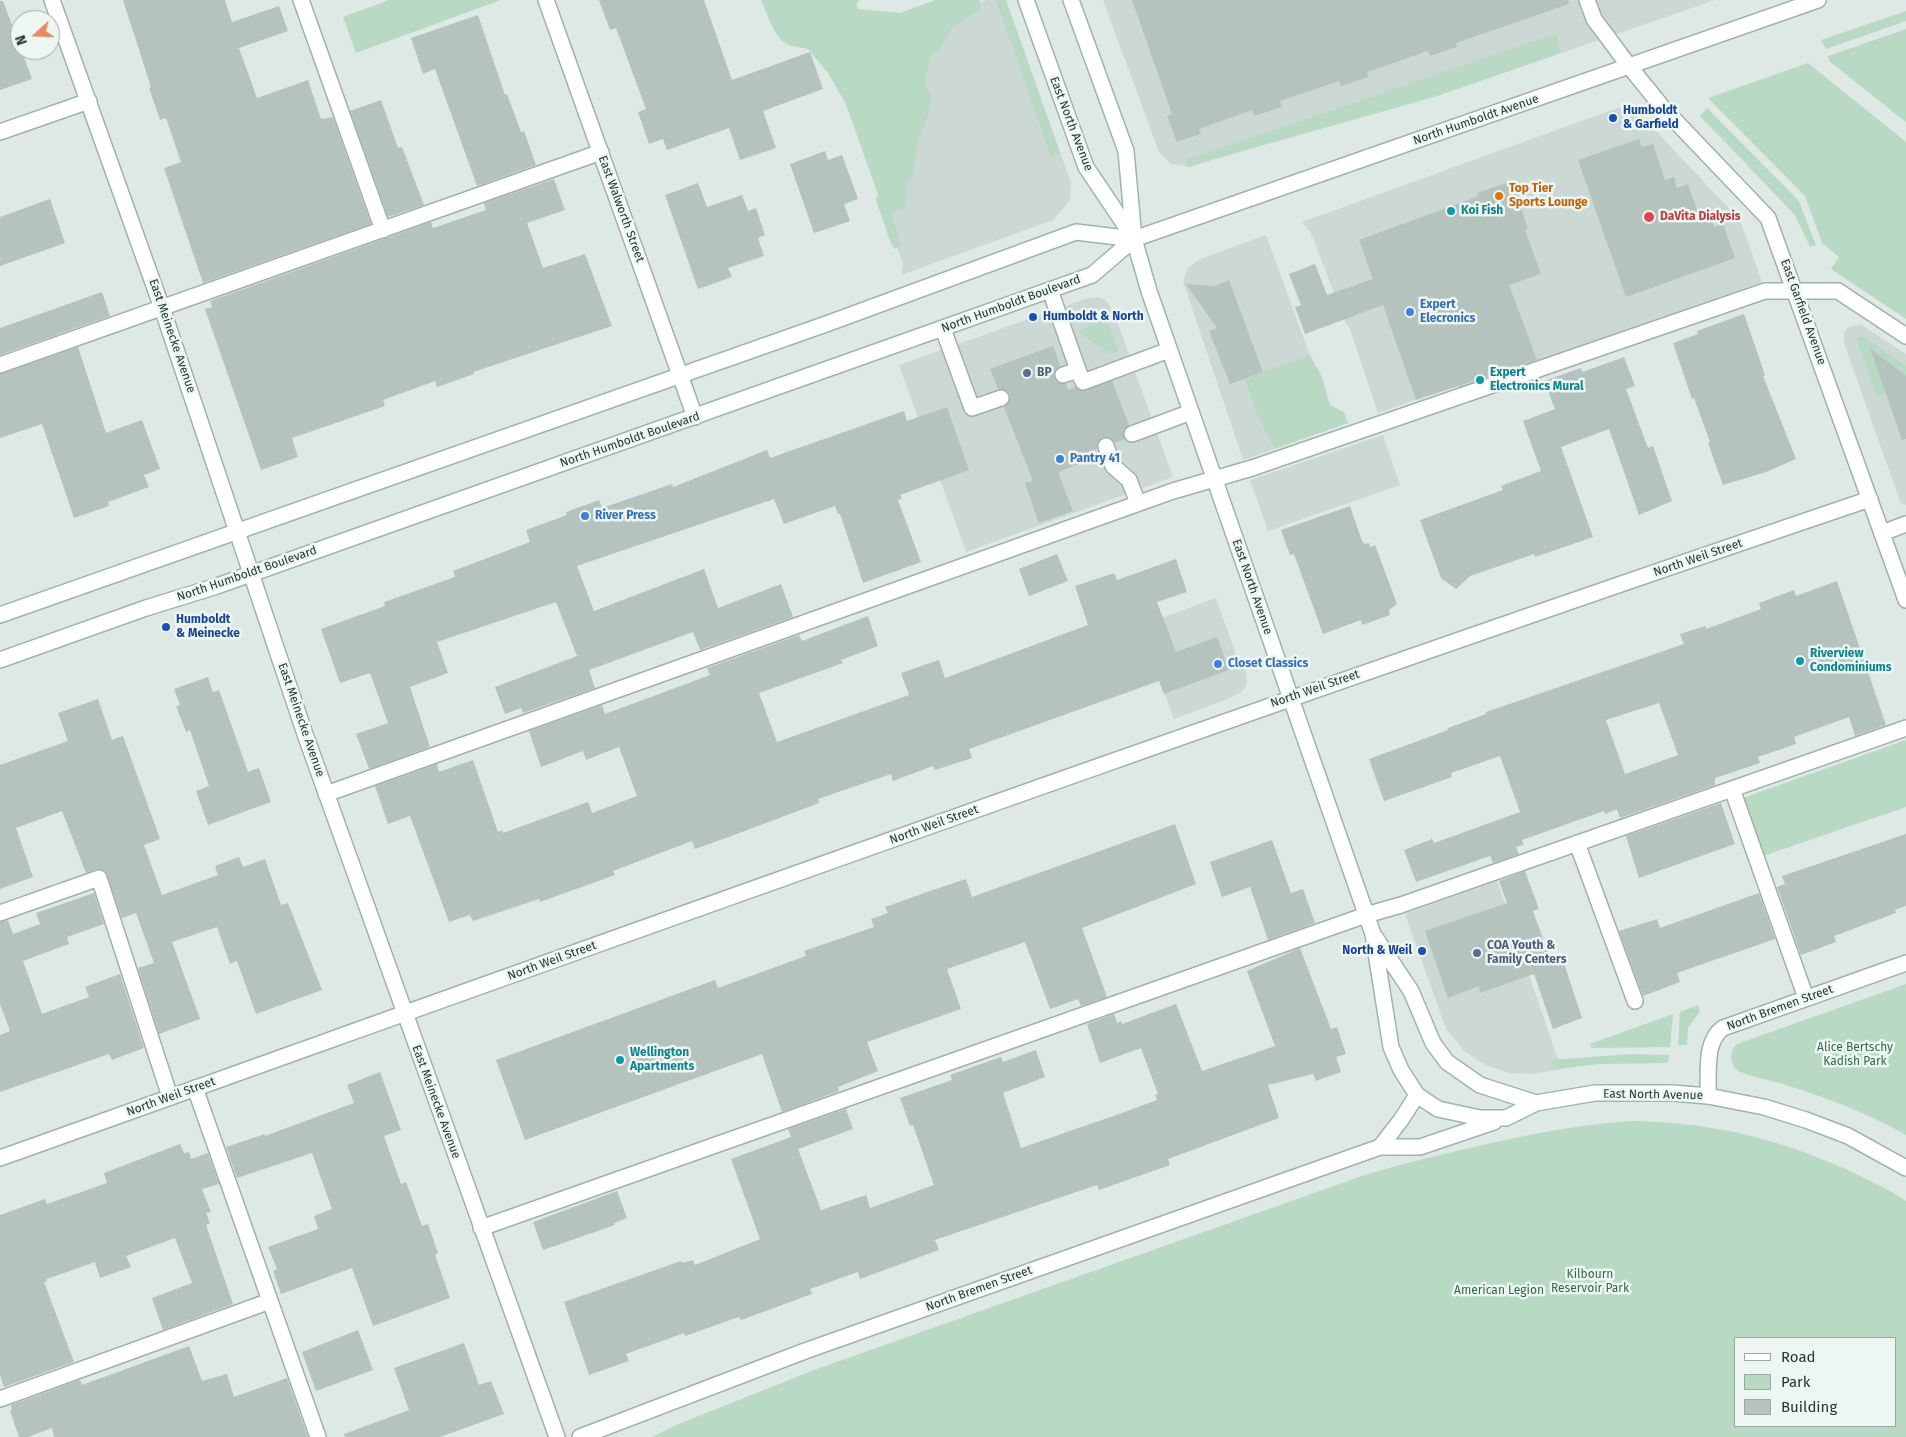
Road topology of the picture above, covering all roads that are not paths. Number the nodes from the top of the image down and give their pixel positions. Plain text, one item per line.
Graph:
1 (52, 0) edge
2 (301, 0) edge
3 (546, 0) edge
4 (1026, 0) edge
5 (1071, 0) edge
6 (1587, 0) edge
7 (1818, 0) edge
8 (1629, 66) junction
9 (89, 101) junction
10 (0, 132) edge
11 (600, 152) junction
12 (383, 230) junction
13 (1134, 239) junction
14 (1050, 290) junction
15 (1796, 291) junction
16 (162, 308) junction
17 (943, 329) junction
18 (1906, 336) edge
19 (1169, 350) junction
20 (0, 365) edge
21 (680, 375) junction
22 (1063, 375) dead end
23 (1082, 379) junction
24 (1001, 398) dead end
25 (1191, 412) junction
26 (696, 418) junction
27 (1132, 434) dead end
28 (1106, 446) dead end
29 (1214, 480) junction
30 (1870, 499) junction
31 (1138, 503) junction
32 (1906, 524) edge
33 (237, 532) junction
34 (1882, 533) junction
35 (250, 574) junction
36 (1906, 600) edge
37 (0, 615) edge
38 (0, 660) edge
39 (1290, 698) junction
40 (1906, 728) edge
41 (1732, 789) junction
42 (326, 794) junction
43 (1577, 843) junction
44 (0, 913) edge
45 (1366, 915) junction
46 (1373, 934) junction
47 (1906, 963) edge
48 (1806, 998) junction
49 (1635, 1001) dead end
50 (404, 1013) junction
51 (195, 1088) junction
52 (1417, 1095) junction
53 (1708, 1096) junction
54 (170, 1097) junction
55 (1536, 1104) junction
56 (1506, 1118) junction
57 (1380, 1147) junction
58 (0, 1158) edge
59 (1906, 1168) edge
60 (481, 1228) junction
61 (270, 1301) junction
62 (0, 1399) edge
63 (318, 1437) edge
64 (557, 1437) edge
65 (580, 1437) edge

1 - 9 street, East Meinecke Avenue
2 - 12 street
3 - 11 street, East Walworth Street
4 - 13 street, East North Avenue
5 - 13 street, East North Avenue
6 - 8 street, East Garfield Avenue
7 - 8 street, North Humboldt Avenue
8 - 13 street, North Humboldt Avenue
8 - 15 street, East Garfield Avenue
9 - 10 street
9 - 16 street, East Meinecke Avenue
11 - 12 street
11 - 21 street, East Walworth Street
12 - 16 street
13 - 14 street, North Humboldt Boulevard
13 - 19 street, East North Avenue
13 - 21 street
14 - 17 street, North Humboldt Boulevard
14 - 23 street
15 - 18 street
15 - 29 street
15 - 30 street, East Garfield Avenue
16 - 20 street
16 - 33 street, East Meinecke Avenue
17 - 24 street
17 - 26 street, North Humboldt Boulevard
19 - 23 street
19 - 25 street, East North Avenue
21 - 26 street, East Walworth Street
21 - 33 street
22 - 23 street
25 - 27 street
25 - 29 street, East North Avenue
26 - 35 street, North Humboldt Boulevard
28 - 31 street
29 - 31 street
29 - 39 street, East North Avenue
30 - 34 street, East Garfield Avenue
30 - 39 street, North Weil Street
31 - 42 street
32 - 34 street
33 - 35 street, East Meinecke Avenue
33 - 37 street
34 - 36 street, East Garfield Avenue
35 - 38 street, North Humboldt Boulevard
35 - 42 street, East Meinecke Avenue
39 - 45 street, East North Avenue
39 - 50 street, North Weil Street
40 - 41 street
41 - 43 street
41 - 48 street
42 - 50 street, East Meinecke Avenue
43 - 45 street
43 - 49 street
44 - 54 street
45 - 46 street, East North Avenue
45 - 60 street
46 - 52 street, East North Avenue
46 - 55 street, East North Avenue
47 - 48 street, North Bremen Street
48 - 53 street, North Bremen Street
50 - 51 street, North Weil Street
50 - 60 street, East Meinecke Avenue
51 - 54 street, North Weil Street
51 - 61 street
52 - 56 street, East North Avenue
52 - 57 street
53 - 55 street, East North Avenue
53 - 59 street, East North Avenue
54 - 58 street, North Weil Street
55 - 56 street, East North Avenue
56 - 57 street
57 - 65 street, North Bremen Street
60 - 64 street, East Meinecke Avenue
61 - 62 street
61 - 63 street

